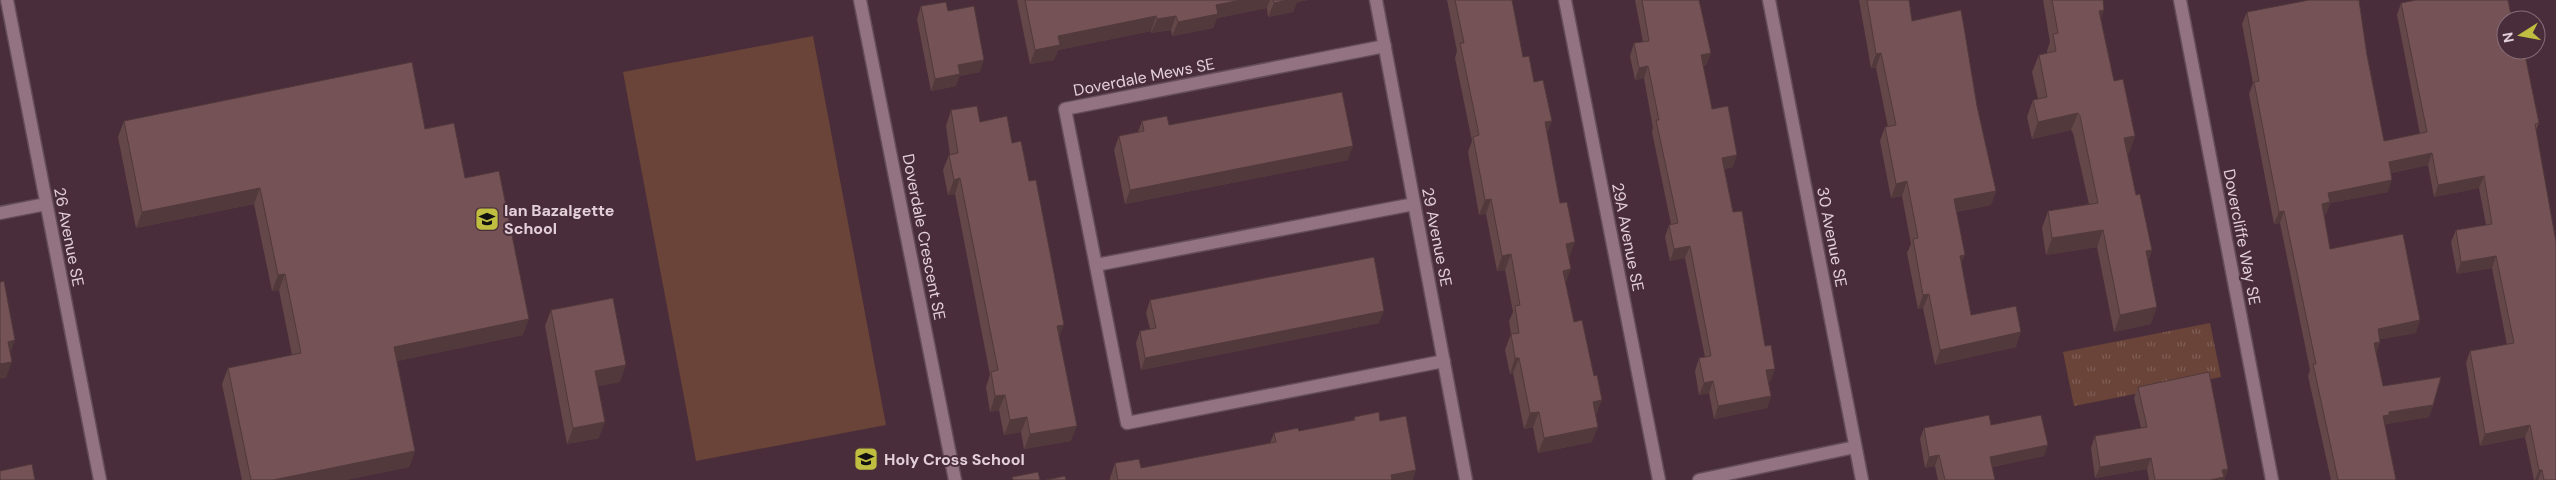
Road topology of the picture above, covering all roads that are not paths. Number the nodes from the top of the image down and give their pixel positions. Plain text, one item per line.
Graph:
1 (7, 0) edge
2 (860, 0) edge
3 (1376, 0) edge
4 (1565, 0) edge
5 (1769, 0) edge
6 (2180, 0) edge
7 (1384, 46) junction
8 (46, 204) junction
9 (1414, 204) junction
10 (0, 213) edge
11 (1096, 265) junction
12 (1444, 361) junction
13 (1855, 447) junction
14 (100, 480) edge
15 (956, 480) edge
16 (1466, 480) edge
17 (1659, 480) edge
18 (1699, 480) edge
19 (1862, 480) edge
20 (2272, 480) edge

1 - 8 street, 26 Avenue SE
2 - 15 street, Doverdale Crescent SE
3 - 7 street, 29 Avenue SE
4 - 17 street, 29A Avenue SE
5 - 13 street, 30 Avenue SE
6 - 20 street, Dovercliffe Way SE
7 - 9 street, 29 Avenue SE
7 - 11 street, Doverdale Mews SE
8 - 10 street
8 - 14 street, 26 Avenue SE
9 - 11 street
9 - 12 street, 29 Avenue SE
11 - 12 street, Doverdale Mews SE
12 - 16 street, 29 Avenue SE
13 - 18 street
13 - 19 street, 30 Avenue SE

